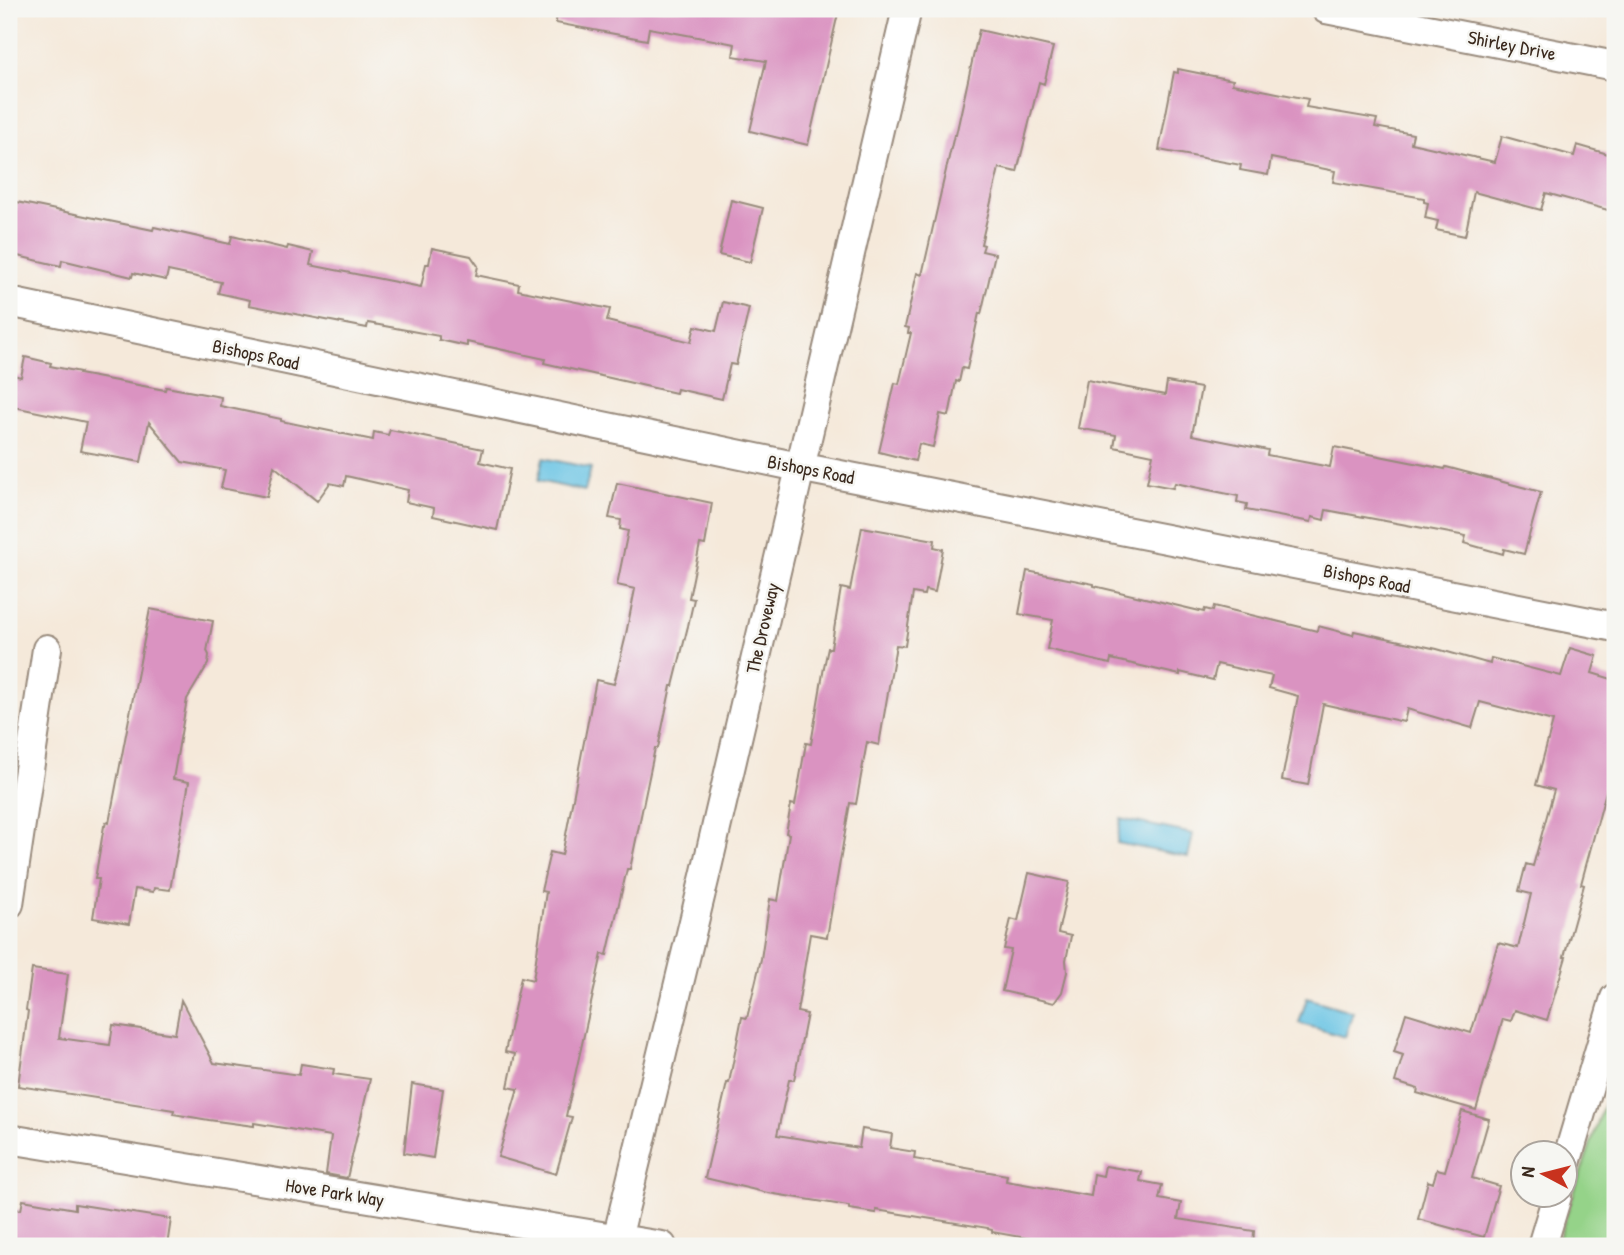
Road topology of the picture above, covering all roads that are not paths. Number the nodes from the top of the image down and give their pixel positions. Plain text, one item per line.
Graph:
1 (906, 9) edge
2 (1326, 9) edge
3 (1615, 66) edge
4 (9, 302) edge
5 (799, 467) junction
6 (1615, 627) edge
7 (47, 649) dead end
8 (9, 905) edge
9 (1615, 998) edge
10 (9, 1139) edge
11 (1573, 1140) edge
12 (1553, 1210) edge
13 (615, 1242) edge
14 (662, 1246) edge
15 (1542, 1246) edge

1 - 5 street, The Droveway
2 - 3 street, Shirley Drive
4 - 5 street, Bishops Road
5 - 6 street, Bishops Road
5 - 13 street, The Droveway
7 - 8 street
9 - 11 street
10 - 13 street, Hove Park Way
12 - 15 street
13 - 14 street, Hove Park Way

